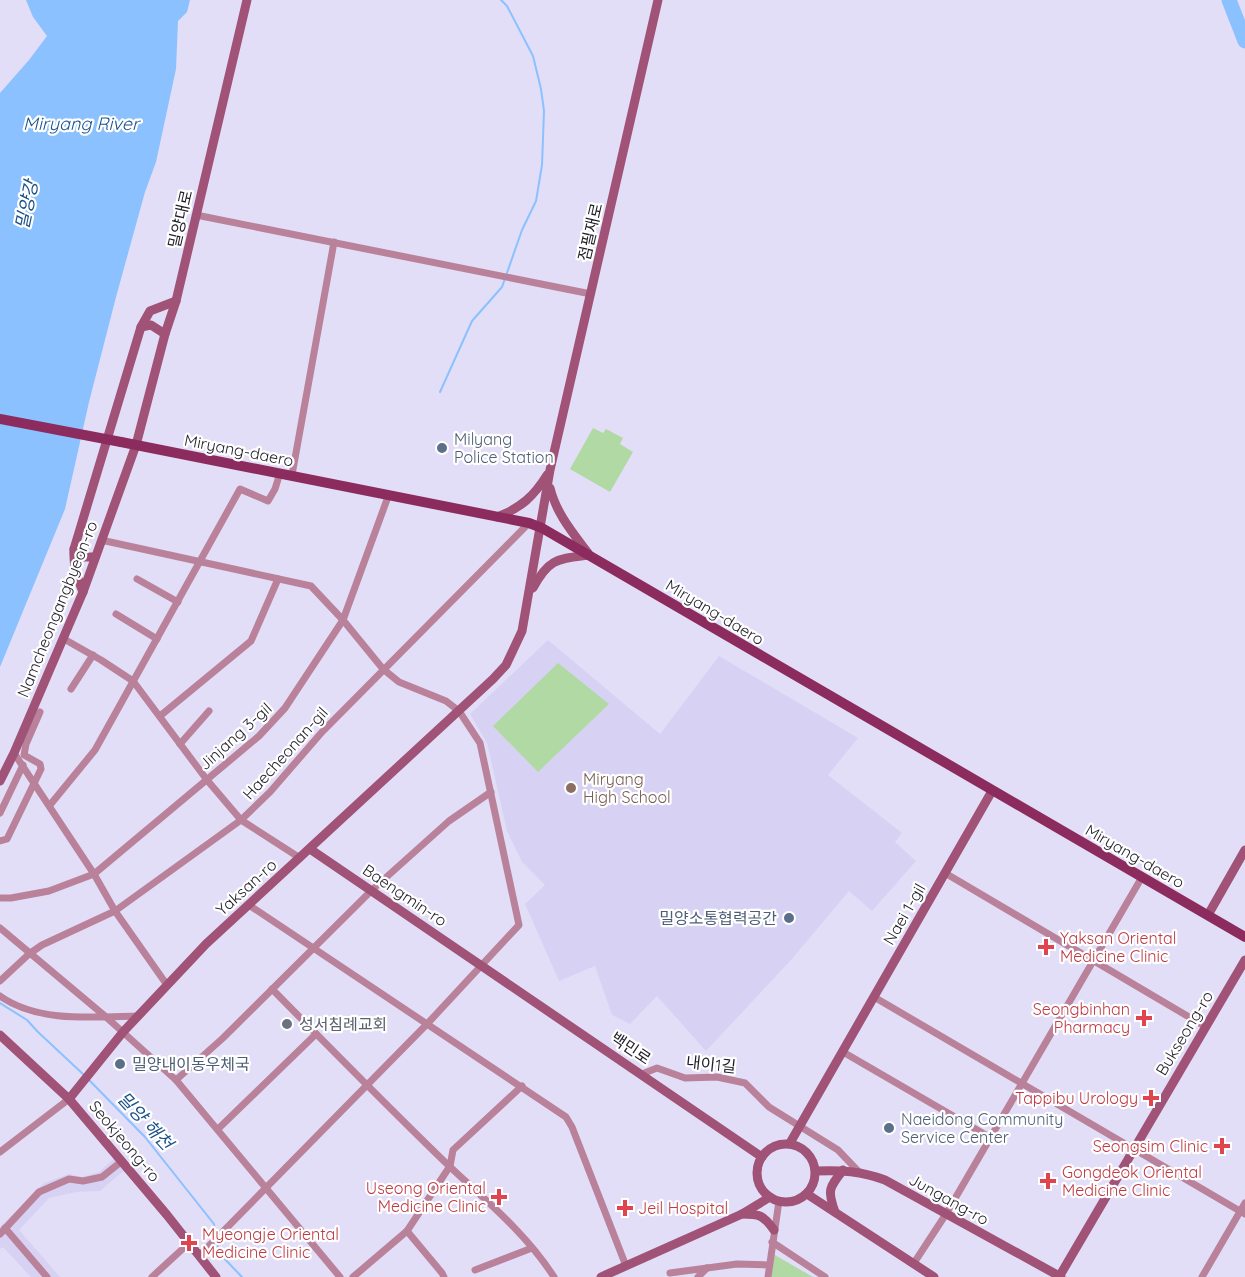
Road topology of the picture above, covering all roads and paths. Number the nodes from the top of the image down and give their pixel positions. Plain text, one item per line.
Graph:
1 (247, 0) edge
2 (658, 0) edge
3 (196, 215) junction
4 (334, 242) junction
5 (591, 294) junction
6 (176, 300) junction
7 (141, 327) junction
8 (165, 334) junction
9 (0, 419) edge
10 (136, 445) junction
11 (550, 470) junction
12 (280, 473) junction
13 (292, 475) junction
14 (549, 482) junction
15 (389, 494) junction
16 (497, 517) junction
17 (530, 523) junction
18 (542, 528) junction
19 (101, 540) junction
20 (74, 549) junction
21 (589, 555) junction
22 (95, 557) junction
23 (201, 562) junction
24 (137, 579) dead end
25 (278, 579) junction
26 (84, 592) junction
27 (529, 595) junction
28 (178, 602) junction
29 (116, 614) dead end
30 (343, 620) junction
31 (64, 639) junction
32 (157, 639) junction
33 (93, 655) junction
34 (383, 669) junction
35 (133, 681) junction
36 (71, 689) dead end
37 (209, 711) dead end
38 (459, 711) junction
39 (40, 712) dead end
40 (159, 716) junction
41 (180, 744) junction
42 (14, 753) junction
43 (23, 765) junction
44 (207, 780) junction
45 (0, 781) edge
46 (35, 782) junction
47 (992, 791) junction
48 (491, 792) junction
49 (50, 805) junction
50 (0, 813) edge
51 (241, 820) junction
52 (0, 841) edge
53 (310, 849) junction
54 (1245, 850) edge
55 (300, 858) junction
56 (945, 873) junction
57 (94, 874) junction
58 (1142, 878) junction
59 (372, 890) junction
60 (0, 898) edge
61 (249, 904) junction
62 (115, 911) junction
63 (1208, 915) junction
64 (0, 928) edge
65 (1245, 937) edge
66 (314, 948) junction
67 (29, 954) junction
68 (1094, 960) junction
69 (1245, 960) edge
70 (483, 965) junction
71 (0, 981) edge
72 (167, 985) junction
73 (272, 989) junction
74 (0, 996) edge
75 (874, 997) junction
76 (138, 1016) junction
77 (106, 1017) junction
78 (428, 1023) junction
79 (1206, 1027) junction
80 (123, 1032) junction
81 (316, 1034) junction
82 (0, 1035) edge
83 (843, 1052) junction
84 (642, 1074) junction
85 (176, 1080) junction
86 (368, 1084) junction
87 (1022, 1084) junction
88 (522, 1086) junction
89 (69, 1099) junction
90 (799, 1128) junction
91 (218, 1129) junction
92 (991, 1137) junction
93 (790, 1143) junction
94 (1134, 1149) junction
95 (0, 1152) edge
96 (762, 1156) junction
97 (122, 1161) junction
98 (450, 1166) junction
99 (843, 1170) junction
100 (816, 1171) junction
101 (858, 1171) junction
102 (267, 1187) junction
103 (807, 1194) junction
104 (774, 1199) junction
105 (1245, 1203) edge
106 (835, 1212) junction
107 (1243, 1213) edge
108 (742, 1214) junction
109 (946, 1214) junction
110 (774, 1230) junction
111 (3, 1231) edge
112 (407, 1232) junction
113 (772, 1242) junction
114 (189, 1244) junction
115 (532, 1248) junction
116 (201, 1255) junction
117 (914, 1263) junction
118 (769, 1265) junction
119 (627, 1266) junction
120 (707, 1268) junction
121 (475, 1270) dead end
122 (670, 1273) dead end
123 (618, 1274) edge
124 (47, 1277) edge
125 (152, 1277) edge
126 (216, 1277) edge
127 (340, 1277) edge
128 (353, 1277) edge
129 (444, 1277) edge
130 (554, 1277) edge
131 (601, 1277) edge
132 (698, 1277) edge
133 (768, 1277) edge
134 (825, 1277) edge
135 (934, 1277) edge
136 (1060, 1277) edge
137 (1202, 1277) edge

1 - 3 street, 밀양대로
2 - 5 street, 점필재로
3 - 4 street
3 - 6 street, 밀양대로
4 - 5 street
4 - 13 street
5 - 11 street, 점필재로
6 - 7 street
6 - 8 street, 밀양대로
7 - 8 street
7 - 20 street
8 - 10 street, 밀양대로
9 - 10 main road, Miryang-daero, bridge
10 - 12 main road, Miryang-daero
10 - 19 street, Namcheongangbyeon-ro
11 - 14 street, 점필재로
11 - 16 street, 점필재로
12 - 13 main road, Miryang-daero
12 - 23 street
13 - 15 main road, Miryang-daero
14 - 18 street, 점필재로
14 - 21 street, 점필재로
15 - 16 main road, Miryang-daero
15 - 30 street, Jinjang 3-gil
16 - 17 main road, Miryang-daero
17 - 18 main road, Miryang-daero
17 - 34 street, Haecheonan-gil
18 - 21 main road, Miryang-daero
18 - 27 street, Yaksan-ro
19 - 22 street, Namcheongangbyeon-ro
19 - 23 street
20 - 22 street
20 - 26 street
21 - 27 street, Yaksan-ro
21 - 47 main road, Miryang-daero
22 - 26 street, Namcheongangbyeon-ro
23 - 25 street
23 - 28 street
24 - 28 street
25 - 30 street
25 - 40 street
26 - 31 street, Namcheongangbyeon-ro
27 - 38 street, Yaksan-ro
28 - 32 street
29 - 32 street
30 - 34 street
30 - 44 street, Jinjang 3-gil
31 - 33 street
31 - 42 street, Namcheongangbyeon-ro
32 - 35 street
33 - 35 street
33 - 36 street
34 - 38 street
34 - 51 street, Haecheonan-gil
35 - 40 street
35 - 49 street
37 - 41 street
38 - 48 street
38 - 53 street, Yaksan-ro
39 - 46 street
40 - 41 street
41 - 44 street
42 - 43 street
42 - 45 street, Namcheongangbyeon-ro
43 - 46 street
43 - 50 street
44 - 51 street
44 - 57 street, Jinjang 3-gil
46 - 49 street
46 - 52 street
47 - 56 street, Naei 1-gil
47 - 58 main road, Miryang-daero
48 - 59 street
48 - 70 street
49 - 57 street
51 - 55 street
51 - 62 street, Haecheonan-gil
53 - 55 street, Yaksan-ro
53 - 59 street, Baengmin-ro
54 - 63 street
55 - 61 street, Yaksan-ro
56 - 68 street
56 - 75 street, Naei 1-gil
57 - 60 street, Jinjang 3-gil
57 - 62 street
58 - 63 main road, Miryang-daero
58 - 68 street
59 - 66 street
59 - 70 street, Baengmin-ro
61 - 66 street
61 - 72 street, Yaksan-ro
62 - 67 street, Haecheonan-gil
62 - 72 street
63 - 65 main road, Miryang-daero
64 - 67 street
66 - 73 street
66 - 78 street
67 - 71 street, Haecheonan-gil
67 - 77 street
68 - 79 street
68 - 87 street
69 - 79 street, Bukseong-ro
70 - 78 street
70 - 84 street, 백민로
72 - 76 street, Yaksan-ro
73 - 81 street
73 - 85 street
74 - 77 street
75 - 83 street, Naei 1-gil
75 - 87 street
76 - 77 street
76 - 80 street, Yaksan-ro
77 - 80 street
78 - 86 street
78 - 88 street
79 - 94 street, Bukseong-ro
80 - 85 street
80 - 89 street, Yaksan-ro
81 - 86 street
81 - 91 street
82 - 89 street, Seokjeong-ro
83 - 90 street
83 - 92 street
84 - 90 street, 내이1길
84 - 96 street, 백민로
85 - 91 street
86 - 98 street
86 - 102 street
87 - 92 street
87 - 94 street
88 - 98 street
88 - 119 street
89 - 95 street
89 - 97 street, Seokjeong-ro
90 - 93 street
90 - 101 street, 내이1길
91 - 102 street
92 - 109 street
93 - 96 street
93 - 100 street
94 - 107 street
94 - 136 street, Bukseong-ro
96 - 104 street
97 - 111 street
97 - 114 street, Seokjeong-ro
98 - 112 street
98 - 115 street
99 - 100 street, Jungang-ro
99 - 101 street, Jungang-ro
99 - 106 street
100 - 103 street
101 - 109 street, Jungang-ro
102 - 116 street
102 - 127 street
103 - 104 street
103 - 106 street
104 - 108 street
104 - 110 street
105 - 107 street
106 - 117 street
107 - 137 street
108 - 110 street
108 - 119 street
109 - 117 street
109 - 136 street, Jungang-ro
110 - 113 street
111 - 124 street
112 - 128 street
112 - 129 street
113 - 118 street
113 - 134 street
114 - 116 street, Seokjeong-ro
114 - 125 street
115 - 121 street
115 - 130 street
116 - 126 street, Seokjeong-ro
117 - 135 street
118 - 120 street
118 - 133 street
119 - 123 street
120 - 122 street
120 - 132 street
123 - 131 street

